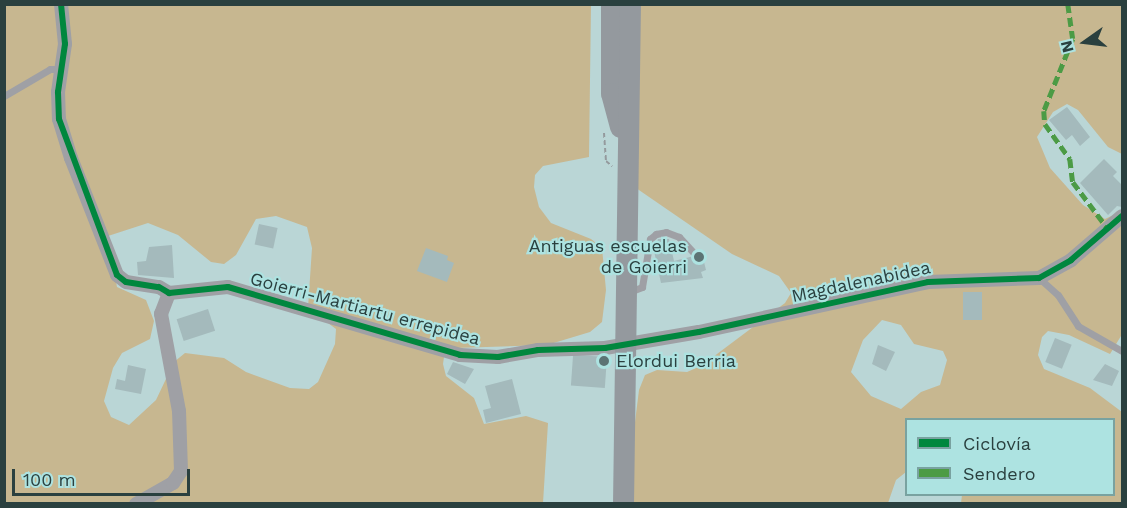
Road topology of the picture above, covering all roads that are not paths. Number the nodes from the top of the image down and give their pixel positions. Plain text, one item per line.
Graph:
1 (60, 4) edge
2 (611, 4) edge
3 (617, 4) edge
4 (623, 4) edge
5 (630, 4) edge
6 (629, 52) junction
7 (60, 69) junction
8 (4, 96) edge
9 (620, 127) junction
10 (625, 204) junction
11 (1122, 216) edge
12 (694, 253) dead end
13 (1040, 278) junction
14 (624, 292) junction
15 (169, 293) junction
16 (624, 343) junction
17 (1122, 351) edge
18 (135, 504) edge
19 (623, 504) edge

1 - 7 street
2 - 9 main road
3 - 9 main road
4 - 6 main road
5 - 6 main road
6 - 10 main road
7 - 8 lane
7 - 15 street
9 - 10 main road
10 - 14 main road
11 - 13 street, Magdalenabidea
12 - 14 lane
13 - 16 street, Magdalenabidea
13 - 17 lane
14 - 16 main road
15 - 16 street, Goierri-Martiartu errepidea
15 - 18 street
16 - 19 main road

